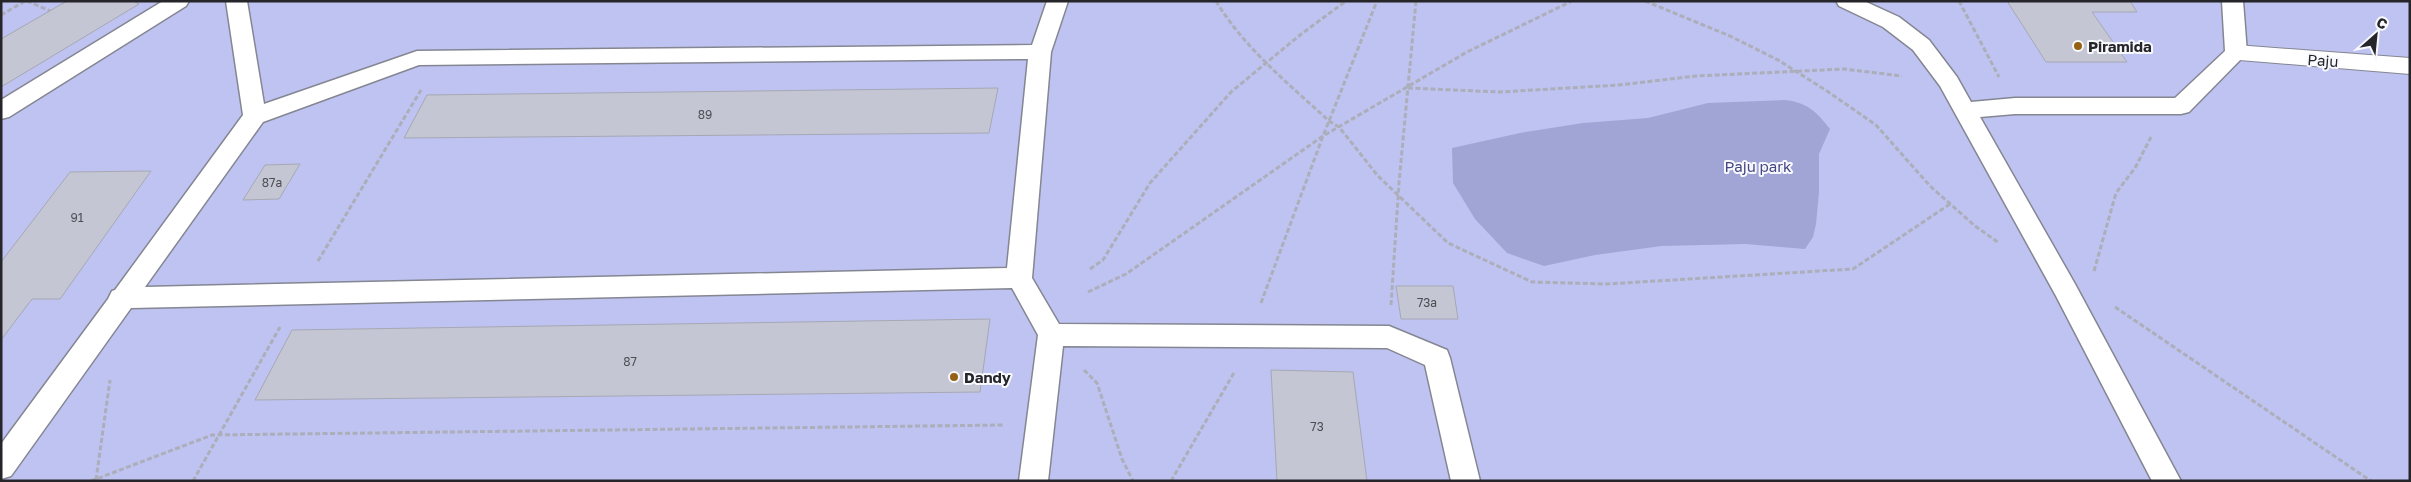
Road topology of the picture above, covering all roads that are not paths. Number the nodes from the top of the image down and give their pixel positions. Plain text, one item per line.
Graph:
1 (179, 1) edge
2 (236, 1) edge
3 (1058, 1) edge
4 (1846, 1) edge
5 (2232, 1) edge
6 (1040, 52) junction
7 (2236, 54) junction
8 (2410, 66) edge
9 (2143, 106) junction
10 (1965, 110) junction
11 (1, 111) edge
12 (255, 116) junction
13 (2157, 126) road end
14 (1019, 278) junction
15 (121, 298) junction
16 (1051, 335) junction
17 (1, 467) edge
18 (1033, 481) edge
19 (1466, 481) edge
20 (2168, 481) edge

1 - 11 lane
2 - 12 lane
3 - 6 lane
4 - 10 lane
5 - 7 lane
6 - 12 lane
6 - 14 lane
7 - 8 street, Paju
7 - 9 lane
9 - 10 lane
9 - 13 lane
10 - 20 lane
12 - 15 lane
14 - 15 lane
14 - 16 lane
15 - 17 lane
16 - 18 lane
16 - 19 lane

